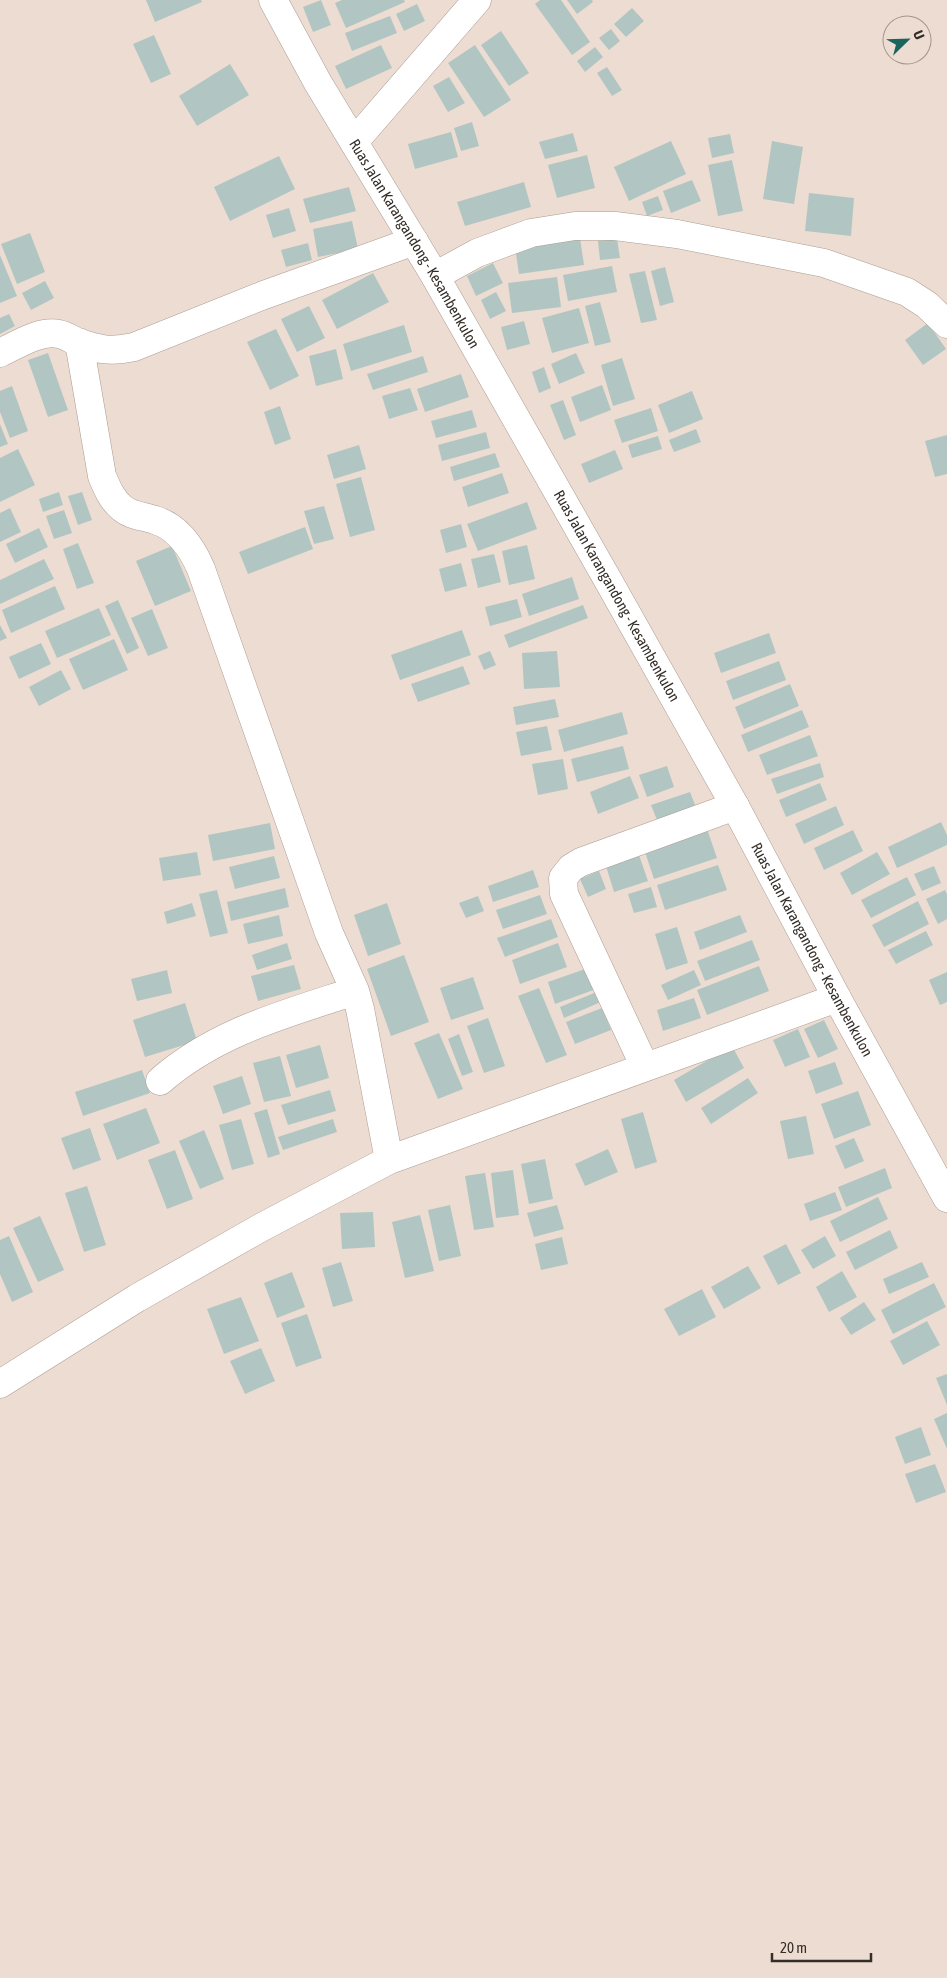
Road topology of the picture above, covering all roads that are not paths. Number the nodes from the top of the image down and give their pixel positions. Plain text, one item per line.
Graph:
1 (273, 0) edge
2 (477, 0) edge
3 (354, 142) junction
4 (414, 241) junction
5 (435, 276) junction
6 (947, 324) edge
7 (78, 342) junction
8 (0, 353) edge
9 (735, 806) junction
10 (355, 991) junction
11 (837, 998) junction
12 (645, 1067) junction
13 (160, 1081) dead end
14 (389, 1160) junction
15 (947, 1198) edge
16 (0, 1384) edge

1 - 3 street, Ruas Jalan Karangandong - Kesambenkulon
2 - 3 street
3 - 4 street, Ruas Jalan Karangandong - Kesambenkulon
4 - 5 street, Ruas Jalan Karangandong - Kesambenkulon
4 - 7 street
5 - 6 street
5 - 9 street, Ruas Jalan Karangandong - Kesambenkulon
7 - 8 street
7 - 10 street
9 - 11 street, Ruas Jalan Karangandong - Kesambenkulon
9 - 12 street
10 - 13 street
10 - 14 street
11 - 12 street
11 - 15 street, Ruas Jalan Karangandong - Kesambenkulon
12 - 14 street
14 - 16 street

